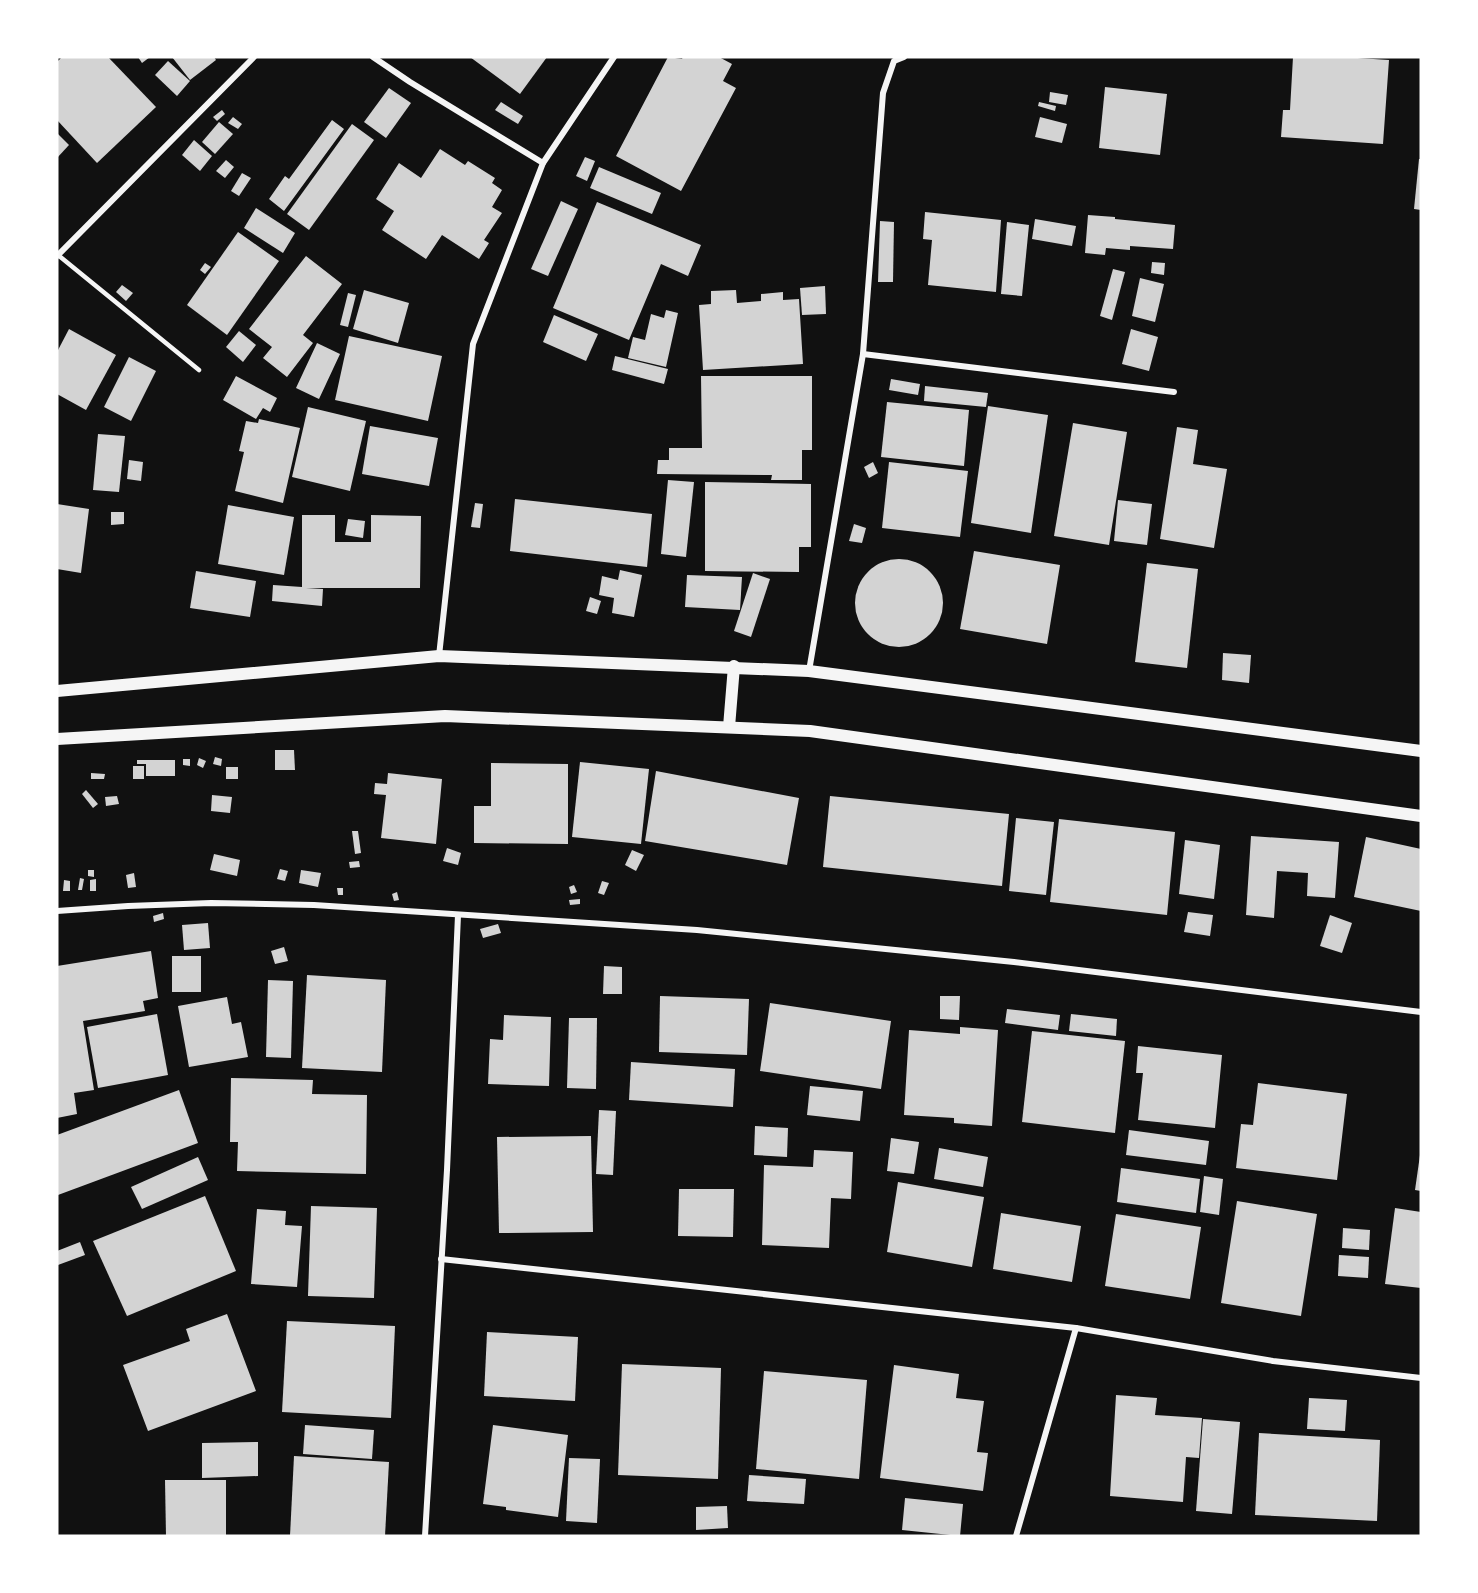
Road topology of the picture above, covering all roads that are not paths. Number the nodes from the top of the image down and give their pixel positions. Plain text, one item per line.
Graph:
1 (254, 57) edge
2 (373, 57) edge
3 (614, 57) edge
4 (904, 57) edge
5 (543, 163) junction
6 (57, 255) edge
7 (863, 354) junction
8 (199, 370) dead end
9 (1174, 392) dead end
10 (439, 656) junction
11 (734, 666) junction
12 (809, 671) junction
13 (57, 691) edge
14 (729, 727) junction
15 (57, 739) edge
16 (1421, 751) edge
17 (1421, 816) edge
18 (57, 911) edge
19 (458, 915) junction
20 (1421, 1012) edge
21 (441, 1259) junction
22 (1076, 1328) junction
23 (1421, 1378) edge
24 (425, 1536) edge
25 (1016, 1536) edge

1 - 6 street
2 - 5 street
3 - 5 street
4 - 7 street
5 - 10 street
6 - 8 lane
7 - 9 street
7 - 12 street
10 - 11 main road
10 - 13 main road
11 - 12 main road
11 - 14 main road
12 - 16 main road
14 - 15 main road
14 - 17 main road
18 - 19 street
19 - 20 street
19 - 21 street
21 - 22 street
21 - 24 street
22 - 23 street
22 - 25 street

